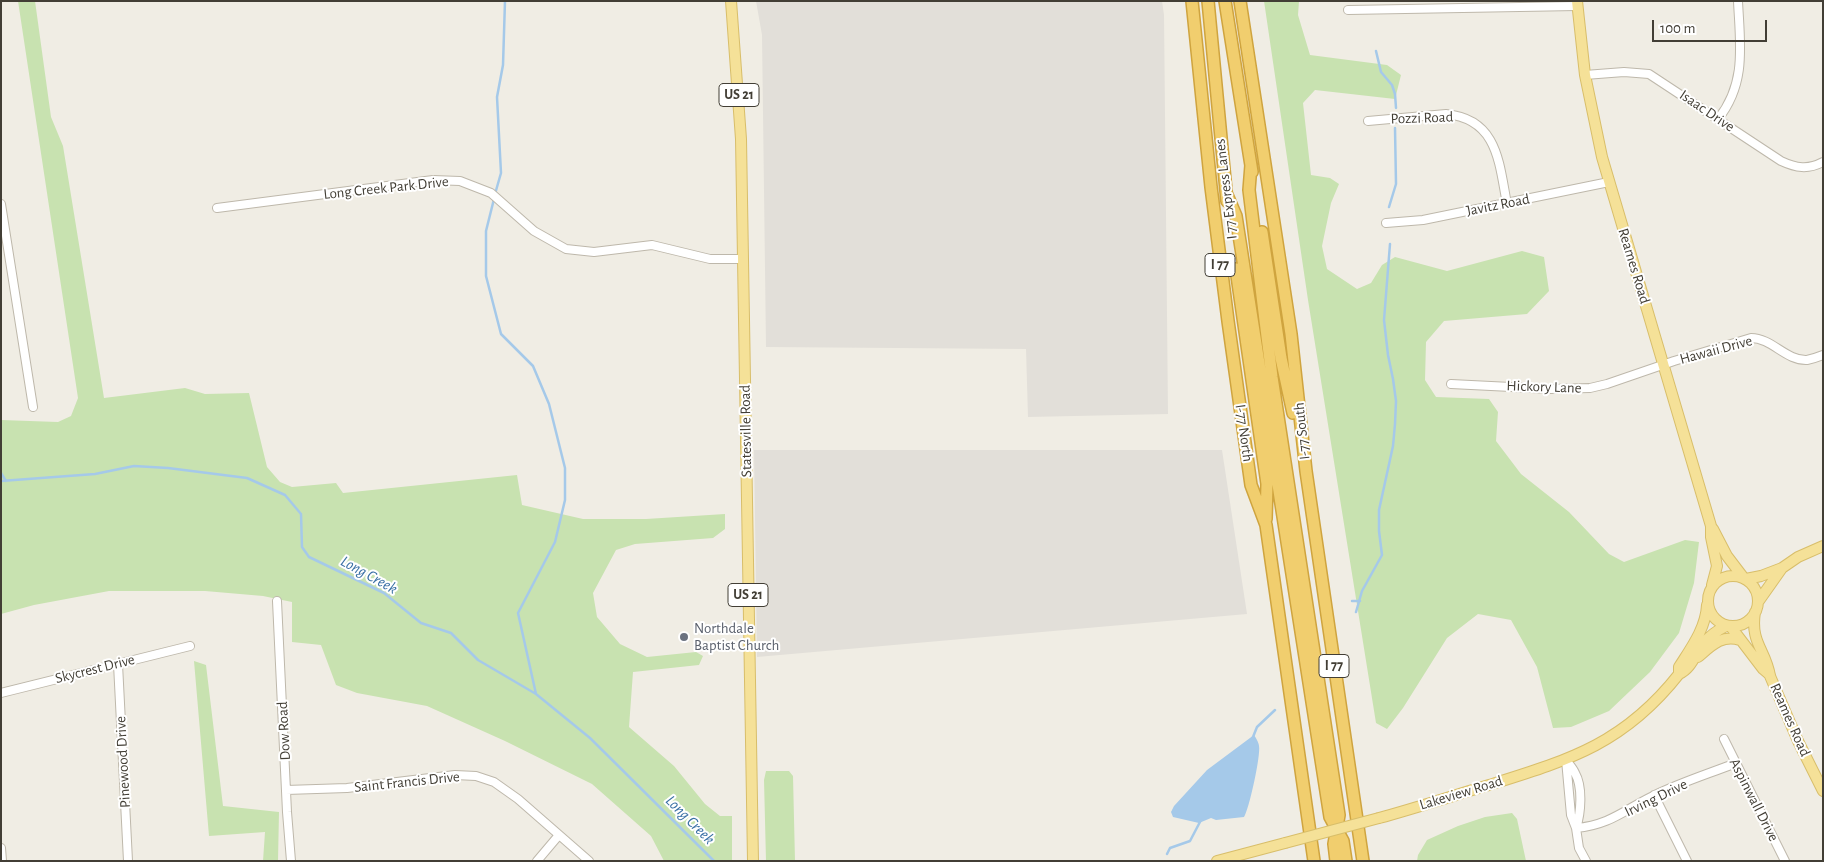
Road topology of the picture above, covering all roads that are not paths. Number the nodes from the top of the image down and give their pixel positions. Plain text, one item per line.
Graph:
1 (731, 1) edge
2 (1192, 1) edge
3 (1208, 1) edge
4 (1225, 1) edge
5 (1240, 1) edge
6 (1738, 1) edge
7 (1577, 4) edge
8 (1348, 10) dead end
9 (1585, 75) junction
10 (1718, 118) junction
11 (1368, 121) dead end
12 (1823, 162) edge
13 (1251, 165) junction
14 (1609, 182) junction
15 (1227, 195) junction
16 (1, 204) edge
17 (1507, 204) junction
18 (217, 208) dead end
19 (1386, 223) dead end
20 (4, 246) edge
21 (743, 259) junction
22 (1823, 355) edge
23 (1664, 364) junction
24 (1452, 384) dead end
25 (33, 407) dead end
26 (1306, 471) junction
27 (1266, 525) junction
28 (1711, 526) junction
29 (1823, 546) edge
30 (1782, 568) junction
31 (1744, 578) junction
32 (1712, 585) junction
33 (277, 601) dead end
34 (1708, 602) junction
35 (1757, 607) junction
36 (1728, 626) junction
37 (1740, 640) junction
38 (190, 646) dead end
39 (1692, 662) junction
40 (118, 664) junction
41 (1679, 674) junction
42 (1770, 676) junction
43 (1, 693) edge
44 (1724, 739) dead end
45 (1566, 760) junction
46 (1736, 763) junction
47 (286, 790) junction
48 (1823, 791) edge
49 (1331, 795) junction
50 (1654, 795) junction
51 (1576, 828) junction
52 (1336, 830) junction
53 (559, 835) junction
54 (1, 848) edge
55 (2, 861) edge
56 (128, 861) edge
57 (291, 861) edge
58 (537, 861) edge
59 (589, 861) edge
60 (753, 861) edge
61 (1217, 861) edge
62 (1314, 861) edge
63 (1336, 861) edge
64 (1346, 861) edge
65 (1363, 861) edge
66 (1586, 861) edge
67 (1687, 861) edge
68 (1785, 861) edge

1 - 21 main road, Statesville Road / US 21
2 - 27 highway, I-77 North / I 77
3 - 15 highway, I 77 Express Lanes / I 77
4 - 13 highway, I 77 Express Lanes / I 77
5 - 26 highway, I-77 South / I 77
6 - 10 street
7 - 8 street
7 - 9 main road, Reames Road
9 - 10 street, Isaac Drive
9 - 14 main road, Reames Road
10 - 12 street, Isaac Drive
11 - 17 street, Pozzi Road
13 - 26 highway, I 77 Express Lanes / I 77
13 - 49 highway
14 - 17 street, Javitz Road
14 - 23 main road, Reames Road
15 - 27 highway, I 77 Express Lanes / I 77
15 - 49 highway
16 - 20 street
17 - 19 street, Javitz Road
18 - 21 street, Long Creek Park Drive
20 - 25 street
21 - 60 main road, Statesville Road / US 21
22 - 23 street, Hawaii Drive
23 - 24 street, Hickory Lane
23 - 28 main road, Reames Road
26 - 65 highway, I-77 South / I 77
27 - 62 highway, I-77 North / I 77
28 - 31 main road, Reames Road
28 - 32 main road, Reames Road
29 - 30 main road
30 - 31 main road
30 - 35 main road
31 - 32 main road
31 - 35 main road
32 - 34 main road
33 - 47 street, Dow Road
34 - 36 main road
34 - 41 main road, Lakeview Road
35 - 36 main road
35 - 42 main road, Reames Road
36 - 37 main road, Reames Road
36 - 39 main road, Lakeview Road
37 - 39 main road
37 - 42 main road, Reames Road
38 - 40 street, Skycrest Drive
39 - 41 main road, Lakeview Road
40 - 43 street, Skycrest Drive
40 - 56 street, Pinewood Drive
41 - 45 main road, Lakeview Road
42 - 48 main road, Reames Road
44 - 46 street, Aspinwall Drive
45 - 51 street
45 - 52 main road, Lakeview Road, bridge
46 - 50 street, Irving Drive
46 - 68 street, Aspinwall Drive
47 - 53 street, Saint Francis Drive
47 - 57 street, Dow Road
49 - 52 highway
50 - 51 street, Irving Drive
50 - 67 street
51 - 66 street
52 - 61 main road, Lakeview Road, bridge
52 - 63 highway
52 - 64 highway
53 - 58 street
53 - 59 street, Saint Francis Drive
54 - 55 street

